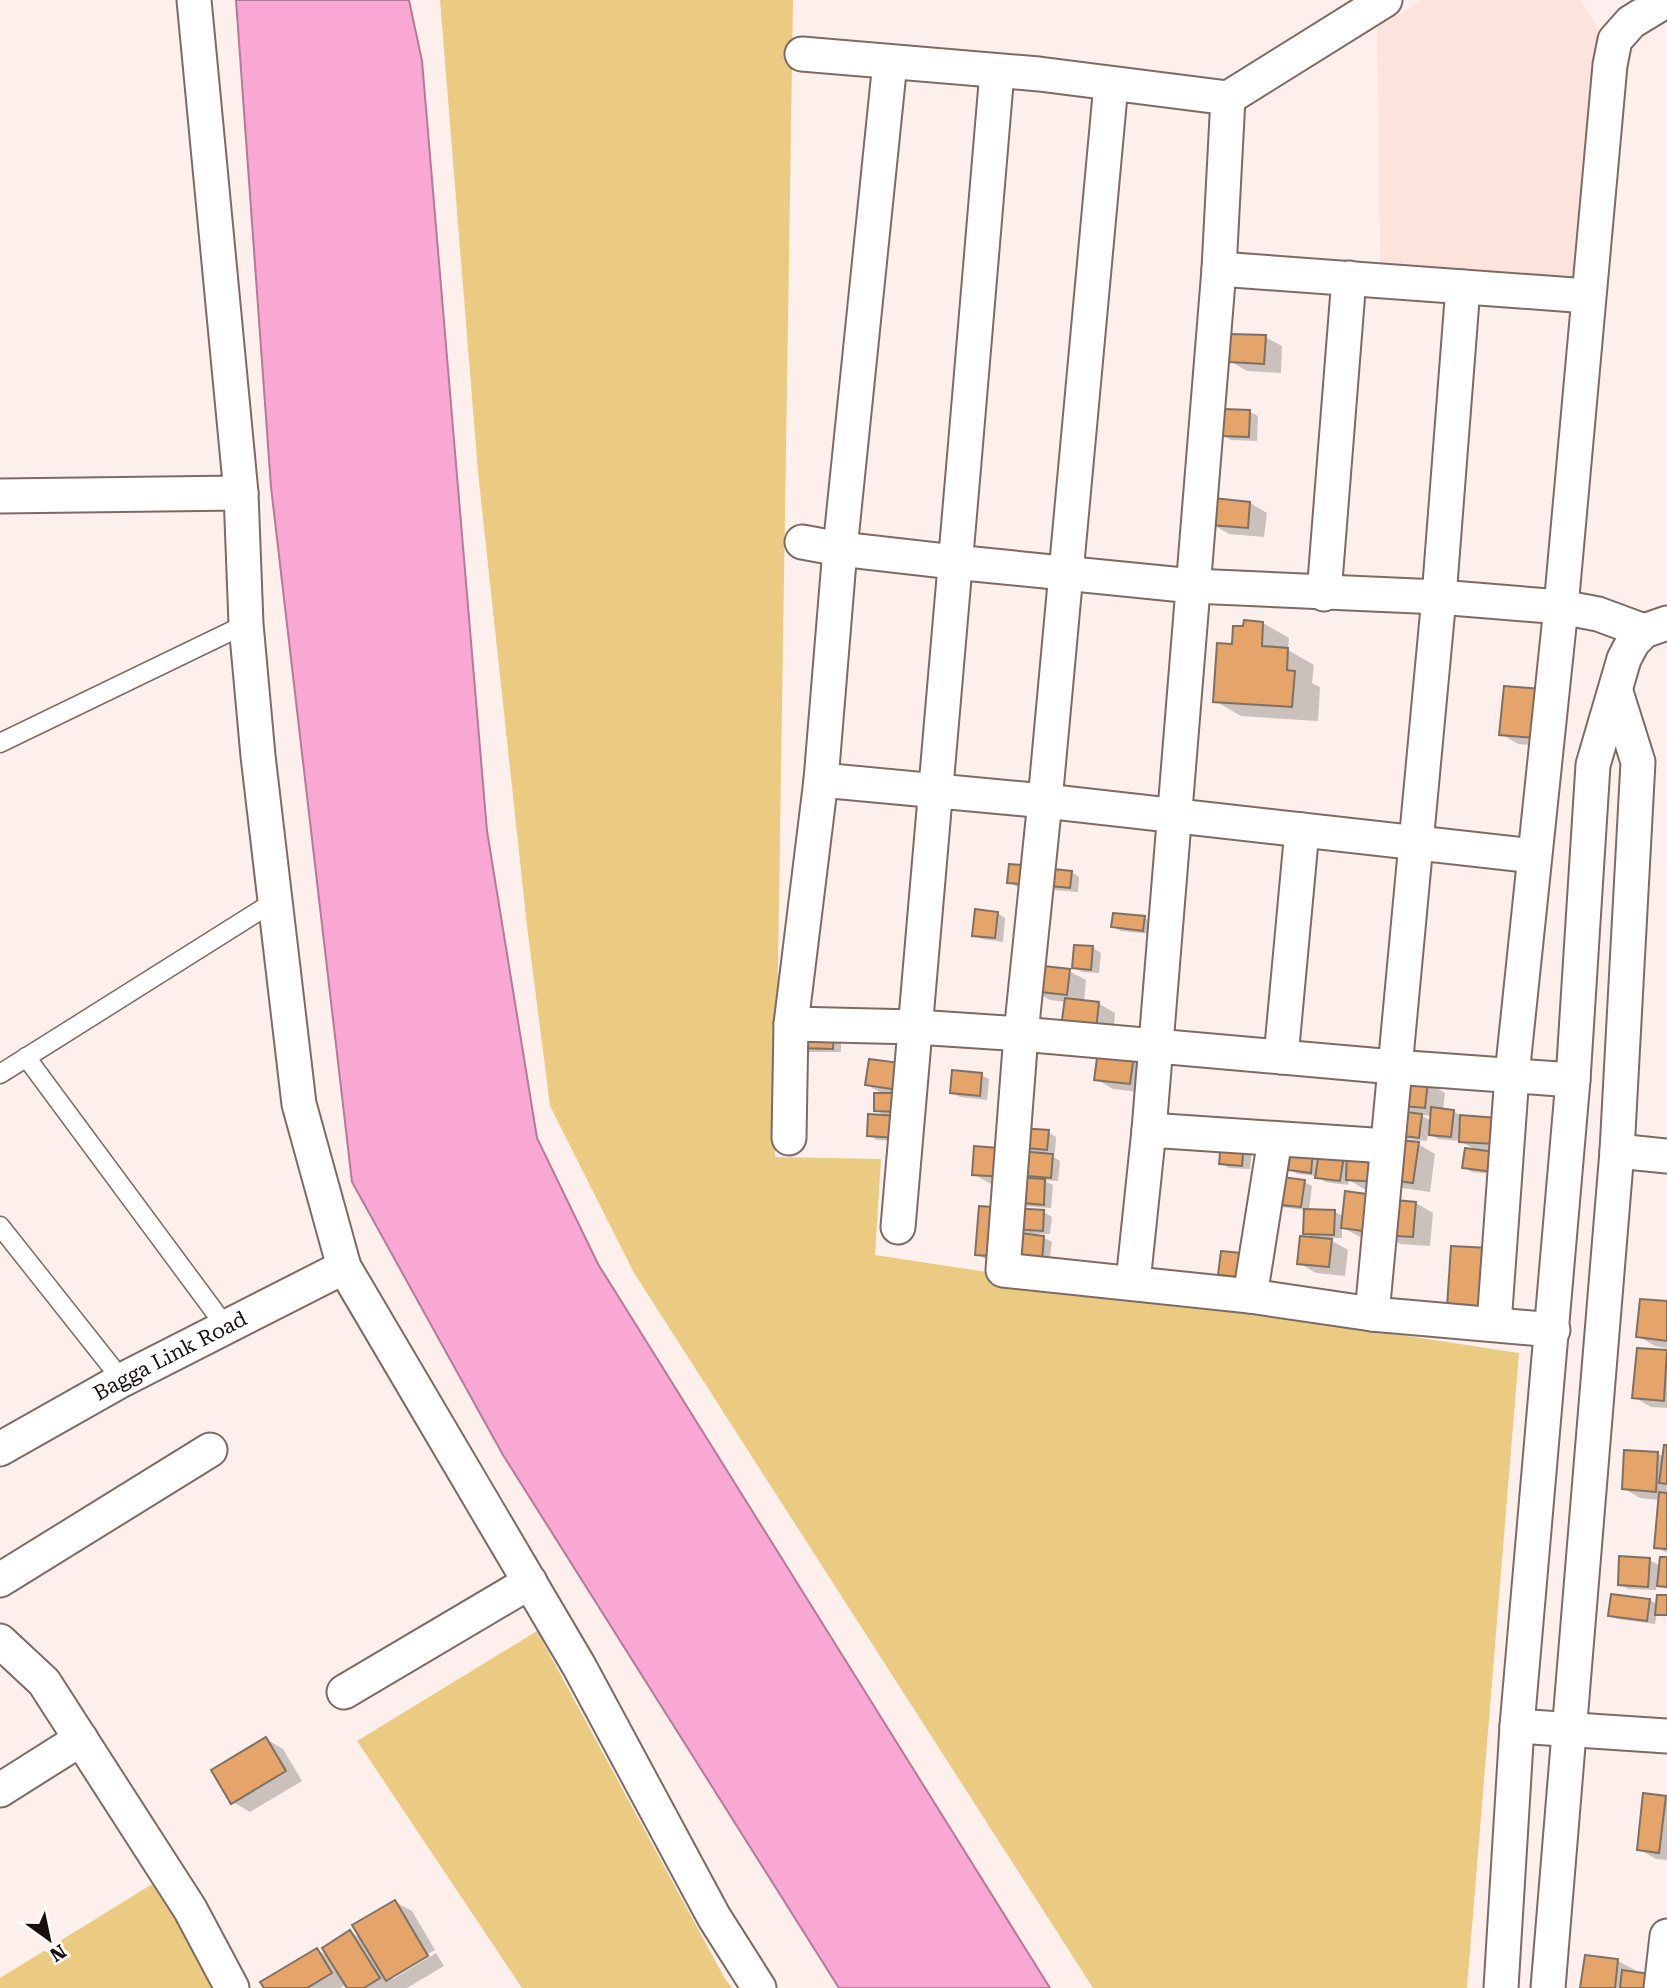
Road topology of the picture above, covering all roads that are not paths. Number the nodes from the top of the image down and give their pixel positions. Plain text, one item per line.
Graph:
1 (194, 0) edge
2 (1385, 0) edge
3 (1667, 0) edge
4 (802, 54) dead end
5 (890, 62) junction
6 (997, 72) junction
7 (1111, 84) junction
8 (1228, 99) junction
9 (1219, 269) junction
10 (1349, 278) junction
11 (1463, 287) junction
12 (1588, 296) junction
13 (241, 494) junction
14 (0, 496) edge
15 (802, 542) dead end
16 (840, 549) junction
17 (954, 562) junction
18 (1066, 573) junction
19 (1193, 586) junction
20 (1324, 594) junction
21 (1439, 597) junction
22 (1561, 607) junction
23 (246, 624) junction
24 (1656, 627) edge
25 (1616, 692) junction
26 (0, 743) edge
27 (821, 780) junction
28 (937, 792) junction
29 (1045, 802) junction
30 (1174, 816) junction
31 (1302, 830) junction
32 (1415, 843) junction
33 (1534, 856) junction
34 (275, 901) junction
35 (791, 1024) junction
36 (916, 1027) junction
37 (1021, 1034) junction
38 (1156, 1047) junction
39 (26, 1057) junction
40 (1281, 1057) junction
41 (1394, 1067) junction
42 (0, 1074) edge
43 (1512, 1075) junction
44 (1573, 1080) junction
45 (1149, 1130) junction
46 (789, 1138) dead end
47 (1275, 1139) junction
48 (1387, 1146) junction
49 (1617, 1151) junction
50 (1667, 1156) edge
51 (0, 1226) edge
52 (898, 1227) dead end
53 (344, 1267) junction
54 (1133, 1282) junction
55 (1250, 1296) junction
56 (1372, 1314) junction
57 (1494, 1324) junction
58 (226, 1327) junction
59 (1553, 1330) junction
60 (122, 1381) junction
61 (0, 1449) edge
62 (210, 1450) dead end
63 (0, 1580) edge
64 (530, 1582) junction
65 (0, 1641) edge
66 (344, 1692) dead end
67 (1517, 1726) junction
68 (1569, 1729) junction
69 (1667, 1736) edge
70 (81, 1739) junction
71 (0, 1790) edge
72 (1667, 1936) edge
73 (232, 1988) edge
74 (759, 1988) edge
75 (1501, 1988) edge
76 (1548, 1988) edge
77 (1661, 1988) edge

1 - 13 street
2 - 8 street
3 - 12 street
4 - 5 street
5 - 6 street
5 - 16 street
6 - 7 street
6 - 17 street
7 - 8 street
7 - 18 street
8 - 9 street
9 - 10 street
9 - 19 street
10 - 11 street
10 - 20 street
11 - 12 street
11 - 21 street
12 - 22 street
13 - 14 street
13 - 23 street
15 - 16 street
16 - 17 street
16 - 27 street
17 - 18 street
17 - 28 street
18 - 19 street
18 - 29 street
19 - 20 street
19 - 30 street
20 - 21 street
21 - 22 street
21 - 32 street
22 - 24 street
22 - 33 street
23 - 26 lane
23 - 34 street
24 - 25 street
25 - 44 street
25 - 49 street
27 - 28 street
27 - 35 street
28 - 29 street
28 - 36 street
29 - 30 street
29 - 37 street
30 - 31 street
30 - 38 street
31 - 32 street
31 - 40 street
32 - 33 street
32 - 41 street
33 - 43 street
34 - 39 lane
34 - 53 street
35 - 36 street
35 - 46 street
36 - 37 street
36 - 52 street
37 - 38 street
37 - 54 street
38 - 40 street
38 - 45 street
39 - 42 lane
39 - 58 lane
40 - 41 street
41 - 43 street
41 - 48 street
43 - 44 street
43 - 57 street
44 - 59 street
45 - 47 street
45 - 54 street
47 - 48 street
47 - 55 street
48 - 56 street
49 - 50 street
49 - 68 street
51 - 60 lane
53 - 58 street, Bagga Link Road
53 - 64 street
54 - 55 street
55 - 56 street
56 - 57 street
57 - 59 street
58 - 60 street, Bagga Link Road
59 - 67 street
60 - 61 street, Bagga Link Road
62 - 63 street
64 - 66 street
64 - 74 street
65 - 70 street
67 - 68 street
67 - 75 street
68 - 69 street
68 - 76 street
70 - 71 street
70 - 73 street
72 - 77 street

